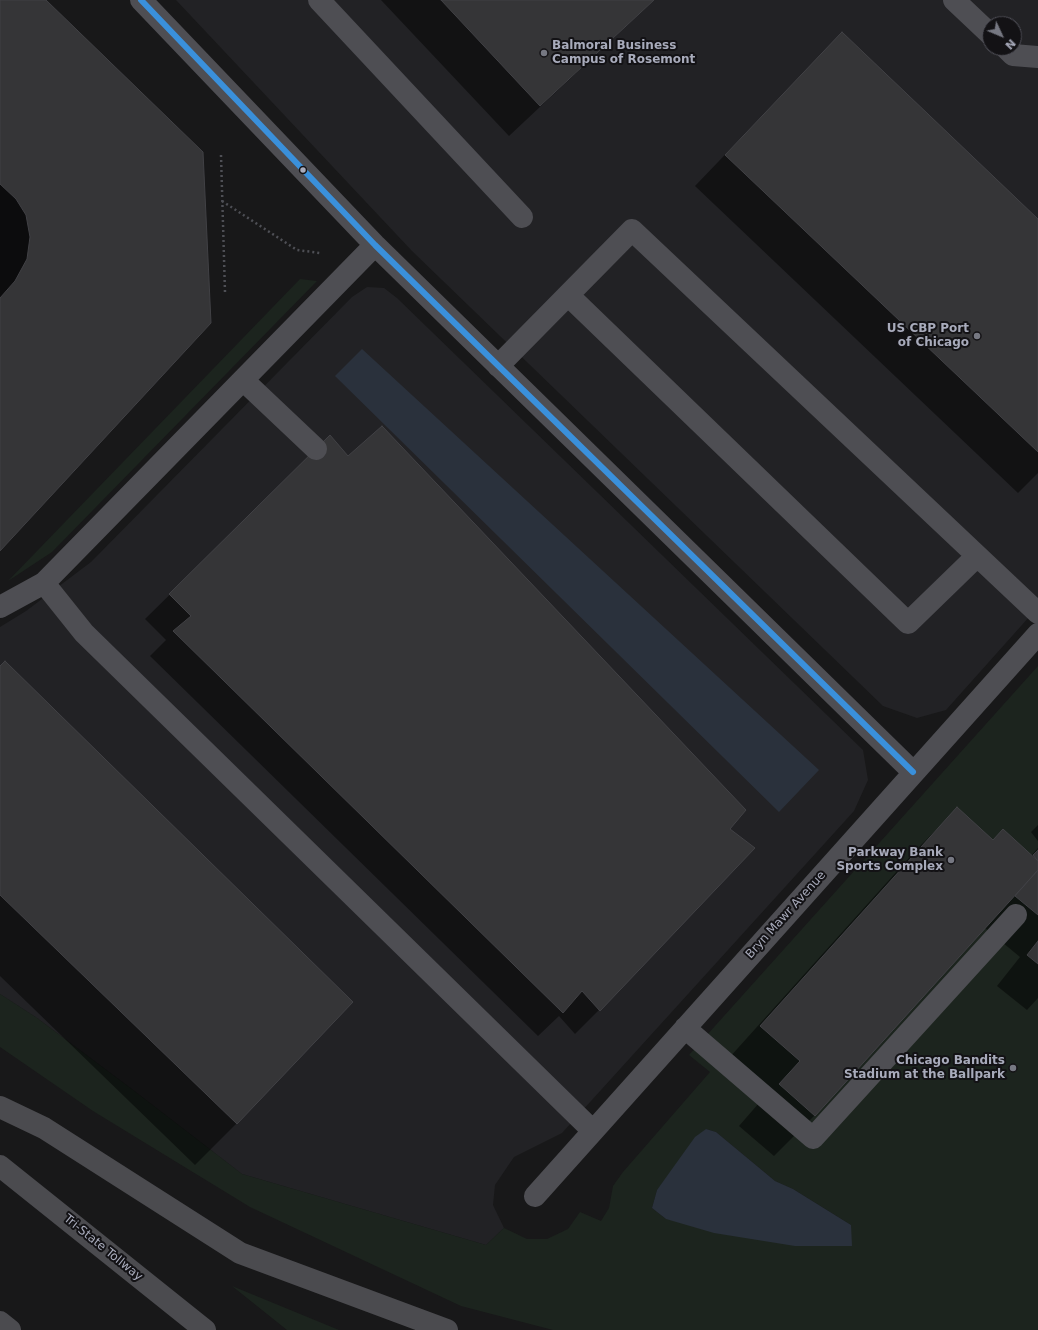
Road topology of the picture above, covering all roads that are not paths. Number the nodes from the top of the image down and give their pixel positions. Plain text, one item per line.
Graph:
1 (141, 0) edge
2 (319, 0) edge
3 (954, 0) edge
4 (982, 26) edge
5 (1022, 55) edge
6 (1038, 56) edge
7 (522, 217) dead end
8 (375, 245) junction
9 (568, 295) junction
10 (498, 366) junction
11 (243, 380) junction
12 (316, 449) dead end
13 (977, 556) junction
14 (44, 583) junction
15 (0, 607) edge
16 (1038, 613) edge
17 (1038, 634) edge
18 (913, 772) junction
19 (1016, 915) dead end
20 (685, 1028) junction
21 (0, 1107) edge
22 (593, 1131) junction
23 (0, 1166) edge
24 (535, 1196) dead end
25 (0, 1322) edge
26 (10, 1330) edge
27 (205, 1330) edge
28 (447, 1330) edge

1 - 8 street
2 - 7 street
3 - 4 street
5 - 6 street
8 - 10 street
8 - 11 street
9 - 10 street
9 - 13 street
9 - 13 street
10 - 18 street
11 - 12 street
11 - 14 street
13 - 16 street
14 - 15 street
14 - 22 street
17 - 18 street, Bryn Mawr Avenue
18 - 20 street, Bryn Mawr Avenue
19 - 20 street
20 - 22 street, Bryn Mawr Avenue
21 - 28 highway
22 - 24 street, Bryn Mawr Avenue
23 - 27 highway, Tri-State Tollway
25 - 26 highway

